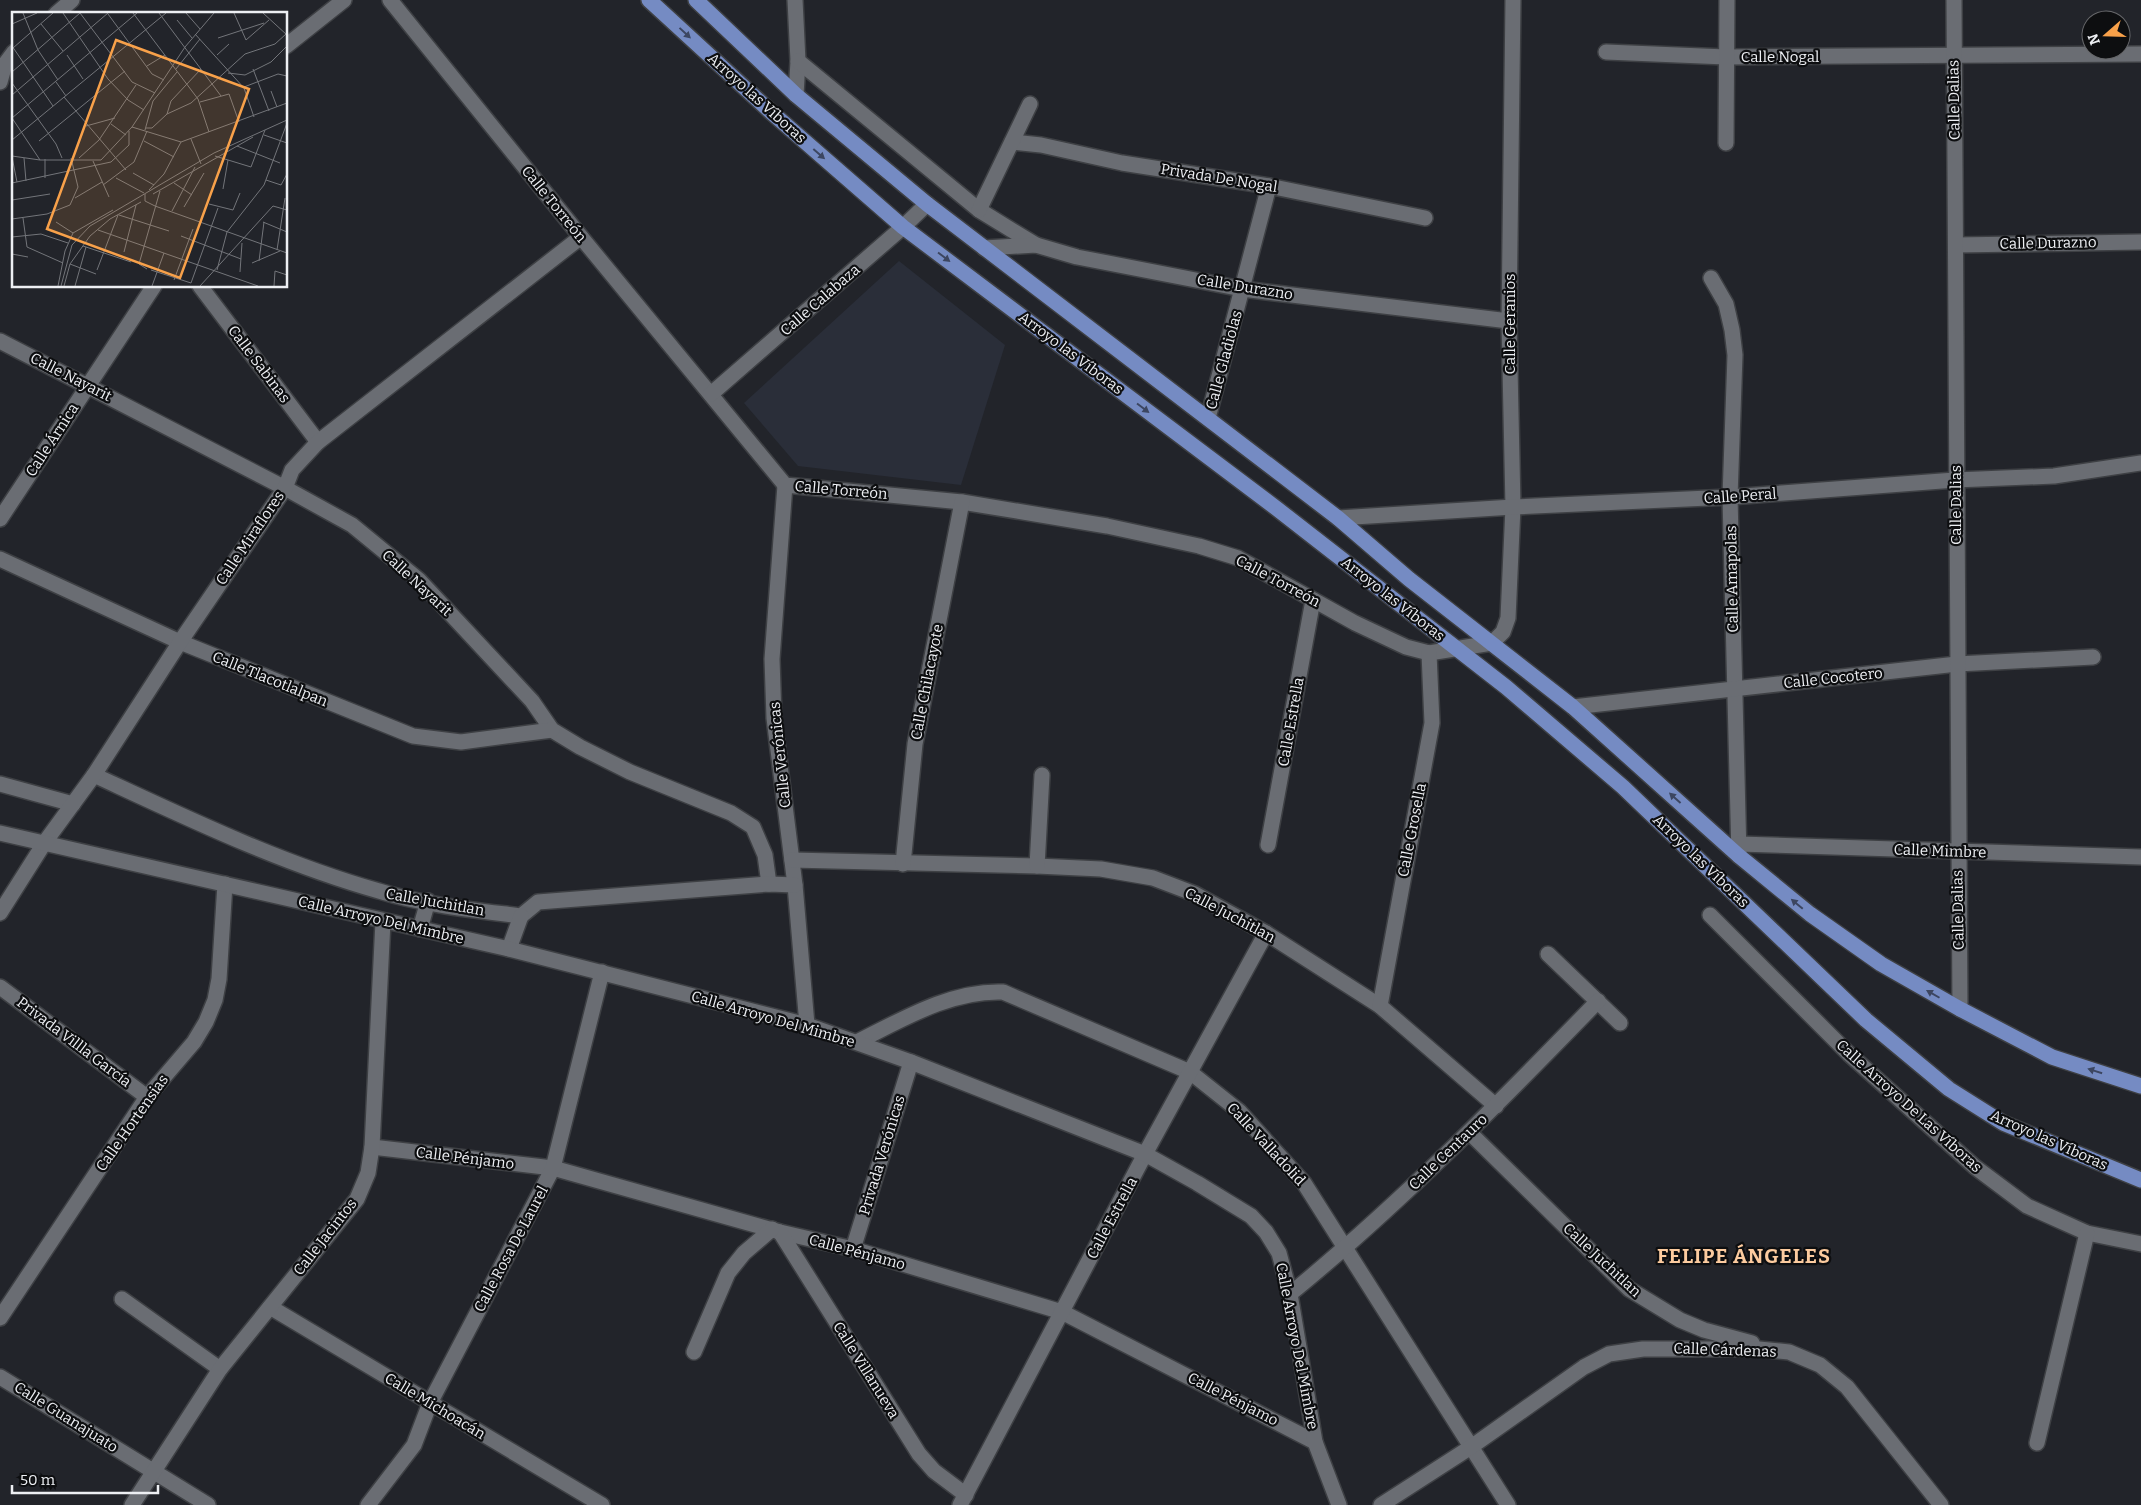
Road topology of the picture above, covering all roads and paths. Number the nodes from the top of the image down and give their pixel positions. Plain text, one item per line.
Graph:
1 (72, 0) edge
2 (344, 0) edge
3 (390, 0) edge
4 (649, 0) edge
5 (696, 0) edge
6 (795, 0) edge
7 (1512, 0) edge
8 (1727, 0) edge
9 (1954, 0) edge
10 (58, 12) edge
11 (288, 44) edge
12 (8, 52) edge
13 (1606, 52) dead end
14 (2141, 54) edge
15 (1954, 56) junction
16 (1726, 57) junction
17 (798, 61) junction
18 (0, 82) edge
19 (796, 95) junction
20 (1030, 104) dead end
21 (1012, 142) junction
22 (1726, 143) dead end
23 (1269, 186) junction
24 (927, 204) junction
25 (979, 210) junction
26 (1426, 218) dead end
27 (903, 227) junction
28 (581, 237) junction
29 (2141, 242) edge
30 (1036, 245) junction
31 (1956, 245) junction
32 (984, 248) junction
33 (1711, 278) dead end
34 (153, 288) edge
35 (202, 288) edge
36 (1242, 289) junction
37 (1509, 320) junction
38 (0, 341) edge
39 (88, 385) junction
40 (711, 394) junction
41 (1208, 418) junction
42 (318, 442) junction
43 (2141, 463) edge
44 (1955, 480) junction
45 (785, 485) junction
46 (285, 488) junction
47 (1730, 497) junction
48 (962, 502) junction
49 (1513, 507) junction
50 (1338, 518) junction
51 (0, 519) edge
52 (0, 560) edge
53 (1313, 600) junction
54 (180, 642) junction
55 (1492, 643) junction
56 (1458, 650) junction
57 (1429, 653) junction
58 (2093, 657) dead end
59 (1957, 664) junction
60 (1734, 688) junction
61 (1574, 707) junction
62 (552, 730) junction
63 (94, 775) junction
64 (1042, 775) dead end
65 (0, 784) edge
66 (73, 804) junction
67 (0, 833) edge
68 (45, 842) junction
69 (1268, 845) dead end
70 (1739, 850) junction
71 (1958, 852) junction
72 (2141, 857) edge
73 (792, 860) junction
74 (903, 864) junction
75 (1037, 866) junction
76 (225, 884) junction
77 (769, 884) junction
78 (794, 885) junction
79 (428, 902) junction
80 (0, 913) edge
81 (1710, 915) dead end
82 (521, 916) junction
83 (382, 921) junction
84 (420, 928) junction
85 (1266, 933) junction
86 (509, 949) junction
87 (1548, 954) dead end
88 (602, 972) junction
89 (0, 987) edge
90 (1598, 1001) junction
91 (1380, 1006) junction
92 (1960, 1009) junction
93 (1620, 1023) dead end
94 (807, 1025) junction
95 (858, 1042) junction
96 (911, 1062) junction
97 (1190, 1072) junction
98 (2141, 1086) edge
99 (147, 1097) junction
100 (1496, 1106) junction
101 (1470, 1133) junction
102 (372, 1147) junction
103 (1145, 1154) junction
104 (553, 1168) junction
105 (2141, 1180) edge
106 (776, 1231) junction
107 (2087, 1233) junction
108 (2141, 1244) edge
109 (853, 1249) junction
110 (1345, 1249) junction
111 (1290, 1294) junction
112 (122, 1299) dead end
113 (270, 1307) junction
114 (1062, 1312) junction
115 (0, 1318) edge
116 (694, 1352) dead end
117 (1789, 1352) junction
118 (220, 1369) junction
119 (0, 1376) edge
120 (430, 1403) junction
121 (1316, 1442) junction
122 (2036, 1443) dead end
123 (1471, 1447) junction
124 (153, 1470) junction
125 (963, 1500) edge
126 (132, 1505) edge
127 (208, 1505) edge
128 (368, 1505) edge
129 (602, 1505) edge
130 (1339, 1505) edge
131 (1381, 1505) edge
132 (1508, 1505) edge
133 (1941, 1505) edge

1 - 10 street
2 - 11 street
3 - 28 street, Calle Torreón
4 -> 27 main road, Arroyo las Víboras
5 - 19 main road, Arroyo las Víboras
6 - 17 street
7 - 37 street, Calle Geranios
8 - 16 street
9 - 15 street, Calle Dalias
12 - 18 street
13 - 16 street, Calle Nogal
14 - 15 street, Calle Nogal
15 - 16 street, Calle Nogal
15 - 31 street, Calle Dalias
16 - 22 street
17 - 19 street
17 - 25 street
19 - 24 main road, Arroyo las Víboras
20 - 21 street
21 - 23 street, Privada De Nogal
21 - 25 street
23 - 26 street, Privada De Nogal
23 - 36 street, Calle Gladiolas
24 - 27 street, Calle Calabaza
24 - 32 main road, Arroyo las Víboras
25 - 30 street
27 - 40 street, Calle Calabaza
27 -> 56 main road, Arroyo las Víboras
28 - 40 street, Calle Torreón
28 - 42 street, Calle Miraflores
29 - 31 street, Calle Durazno
30 - 32 street, Calle Durazno
30 - 36 street, Calle Durazno
31 - 44 street, Calle Dalias
32 - 41 main road, Arroyo las Víboras
33 - 47 street, Calle Amapolas
34 - 39 street, Calle Árnica
35 - 42 street, Calle Sabinas
36 - 37 street, Calle Durazno
36 - 41 street, Calle Gladiolas
37 - 49 street, Calle Geranios
38 - 39 street, Calle Nayarit
39 - 46 street, Calle Nayarit
39 - 51 street, Calle Árnica
40 - 45 street, Calle Torreón
41 - 50 main road, Arroyo las Víboras
42 - 46 street, Calle Miraflores
43 - 44 street, Calle Peral
44 - 47 street, Calle Peral
44 - 59 street, Calle Dalias
45 - 48 street, Calle Torreón
45 - 73 street, Calle Verónicas
46 - 54 street, Calle Miraflores
46 - 62 street, Calle Nayarit
47 - 49 street, Calle Peral
47 - 60 street, Calle Amapolas
48 - 53 street, Calle Torreón
48 - 74 street, Calle Chilacayote
49 - 50 street, Calle Peral
49 - 55 street, Calle Geranios
50 - 55 main road, Arroyo las Víboras
52 - 54 street, Calle Tlacotlalpan
53 - 57 street, Calle Torreón
53 - 69 street, Calle Estrella
54 - 62 street, Calle Tlacotlalpan
54 - 63 street, Calle Miraflores
55 - 56 street, Calle Torreón
55 - 61 main road, Arroyo las Víboras
56 - 57 street, Calle Torreón
56 - 105 main road, Arroyo las Víboras
57 - 91 street, Calle Grosella
58 - 59 street, Calle Cocotero
59 - 60 street, Calle Cocotero
59 - 71 street, Calle Dalias
60 - 61 street, Calle Cocotero
60 - 70 street, Calle Amapolas
70 -> 61 main road, Arroyo las Víboras
62 - 77 street, Calle Nayarit
63 - 66 street, Calle Miraflores
63 - 79 street, Calle Juchitlan
64 - 75 street
65 - 66 street
66 - 68 street, Calle Miraflores
67 - 68 street, Calle Arroyo Del Mimbre
68 - 76 street, Calle Arroyo Del Mimbre
68 - 80 street, Calle Miraflores
70 - 71 street, Calle Mimbre
92 -> 70 main road, Arroyo las Víboras
71 - 72 street, Calle Mimbre
71 - 92 street, Calle Dalias
73 - 74 street, Calle Juchitlan
73 - 78 street, Calle Verónicas
74 - 75 street, Calle Juchitlan
75 - 85 street, Calle Juchitlan
76 - 83 street, Calle Arroyo Del Mimbre
76 - 99 street, Calle Hortensias
77 - 78 street
77 - 82 street
78 - 94 street, Calle Verónicas
79 - 82 street, Calle Juchitlan
79 - 84 street
81 - 107 street, Calle Arroyo De Las Víboras
82 - 86 street
83 - 84 street, Calle Arroyo Del Mimbre
83 - 102 street, Calle Jacintos
84 - 86 street, Calle Arroyo Del Mimbre
85 - 91 street, Calle Juchitlan
85 - 97 street, Calle Estrella
86 - 88 street, Calle Arroyo Del Mimbre
87 - 90 street
88 - 94 street, Calle Arroyo Del Mimbre
88 - 104 street, Calle Rosa De Laurel
89 - 99 street, Privada Villla García
90 - 93 street
90 - 100 street, Calle Centauro
91 - 100 street, Calle Juchitlan
98 -> 92 main road, Arroyo las Víboras
94 - 95 street, Calle Arroyo Del Mimbre
95 - 96 street, Calle Arroyo Del Mimbre
95 - 97 street, Calle Valladolid
96 - 103 street, Calle Arroyo Del Mimbre
96 - 109 street, Privada Verónicas
97 - 103 street, Calle Estrella
97 - 110 street, Calle Valladolid
99 - 115 street, Calle Hortensias
100 - 101 street, Calle Centauro
101 - 110 street, Calle Centauro
101 - 117 street, Calle Juchitlan
102 - 104 street, Calle Pénjamo
102 - 113 street, Calle Jacintos
103 - 111 street, Calle Arroyo Del Mimbre
103 - 114 street, Calle Estrella
104 - 106 street, Calle Pénjamo
104 - 120 street, Calle Rosa De Laurel
106 - 109 street, Calle Pénjamo
106 - 116 street
106 - 125 street, Calle Villanueva
107 - 108 street, Calle Arroyo De Las Víboras
107 - 122 street
109 - 114 street, Calle Pénjamo
110 - 111 street, Calle Centauro
110 - 123 street, Calle Valladolid
111 - 121 street, Calle Arroyo Del Mimbre
112 - 118 street
113 - 118 street, Calle Jacintos
113 - 120 street, Calle Michoacán
114 - 121 street, Calle Pénjamo
114 - 125 street, Calle Estrella
117 - 123 street, Calle Cárdenas
117 - 133 street, Calle Cárdenas
118 - 124 street, Calle Jacintos
119 - 124 street, Calle Guanajuato
120 - 128 street, Calle Rosa De Laurel
120 - 129 street, Calle Michoacán
121 - 130 street, Calle Arroyo Del Mimbre
123 - 131 street, Calle Cárdenas
123 - 132 street, Calle Valladolid
124 - 126 street, Calle Jacintos
124 - 127 street, Calle Guanajuato

